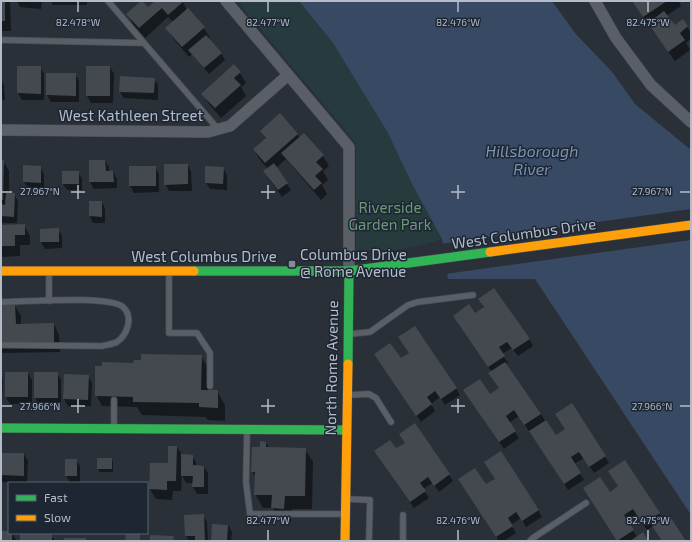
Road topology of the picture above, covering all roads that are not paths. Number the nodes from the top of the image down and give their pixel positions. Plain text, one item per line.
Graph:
1 (108, 1) edge
2 (226, 1) edge
3 (595, 1) edge
4 (1, 40) edge
5 (144, 43) junction
6 (288, 75) junction
7 (691, 122) edge
8 (218, 129) junction
9 (1, 130) edge
10 (691, 225) edge
11 (1, 271) edge
12 (49, 271) junction
13 (169, 271) junction
14 (349, 271) junction
15 (473, 295) dead end
16 (49, 301) junction
17 (1, 302) edge
18 (348, 334) junction
19 (1, 345) edge
20 (210, 386) dead end
21 (346, 395) junction
22 (114, 400) dead end
23 (391, 422) dead end
24 (1, 428) edge
25 (114, 428) junction
26 (247, 429) junction
27 (346, 430) junction
28 (345, 499) junction
29 (586, 503) dead end
30 (345, 514) junction
31 (403, 515) dead end
32 (345, 541) edge
33 (369, 541) edge
34 (403, 541) edge
35 (530, 541) edge

1 - 5 lane
2 - 6 street, North Rome Avenue
3 - 7 street
4 - 5 lane
5 - 8 lane
6 - 8 street, West Kathleen Street
6 - 14 street, North Rome Avenue
8 - 9 street, West Kathleen Street
10 - 14 main road, West Columbus Drive
11 - 12 main road, West Columbus Drive
12 - 13 main road, West Columbus Drive
12 - 16 lane
13 - 14 main road, West Columbus Drive
13 - 20 lane
14 - 18 main road, North Rome Avenue
15 - 18 lane
16 - 17 lane
16 - 19 lane
18 - 21 main road, North Rome Avenue
21 - 23 lane
21 - 27 main road, North Rome Avenue
22 - 25 lane
24 - 25 main road
25 - 26 main road
26 - 27 main road
26 - 30 lane
27 - 28 main road, North Rome Avenue
28 - 30 main road, North Rome Avenue
28 - 33 lane
29 - 35 lane
30 - 32 main road, North Rome Avenue
31 - 34 lane

